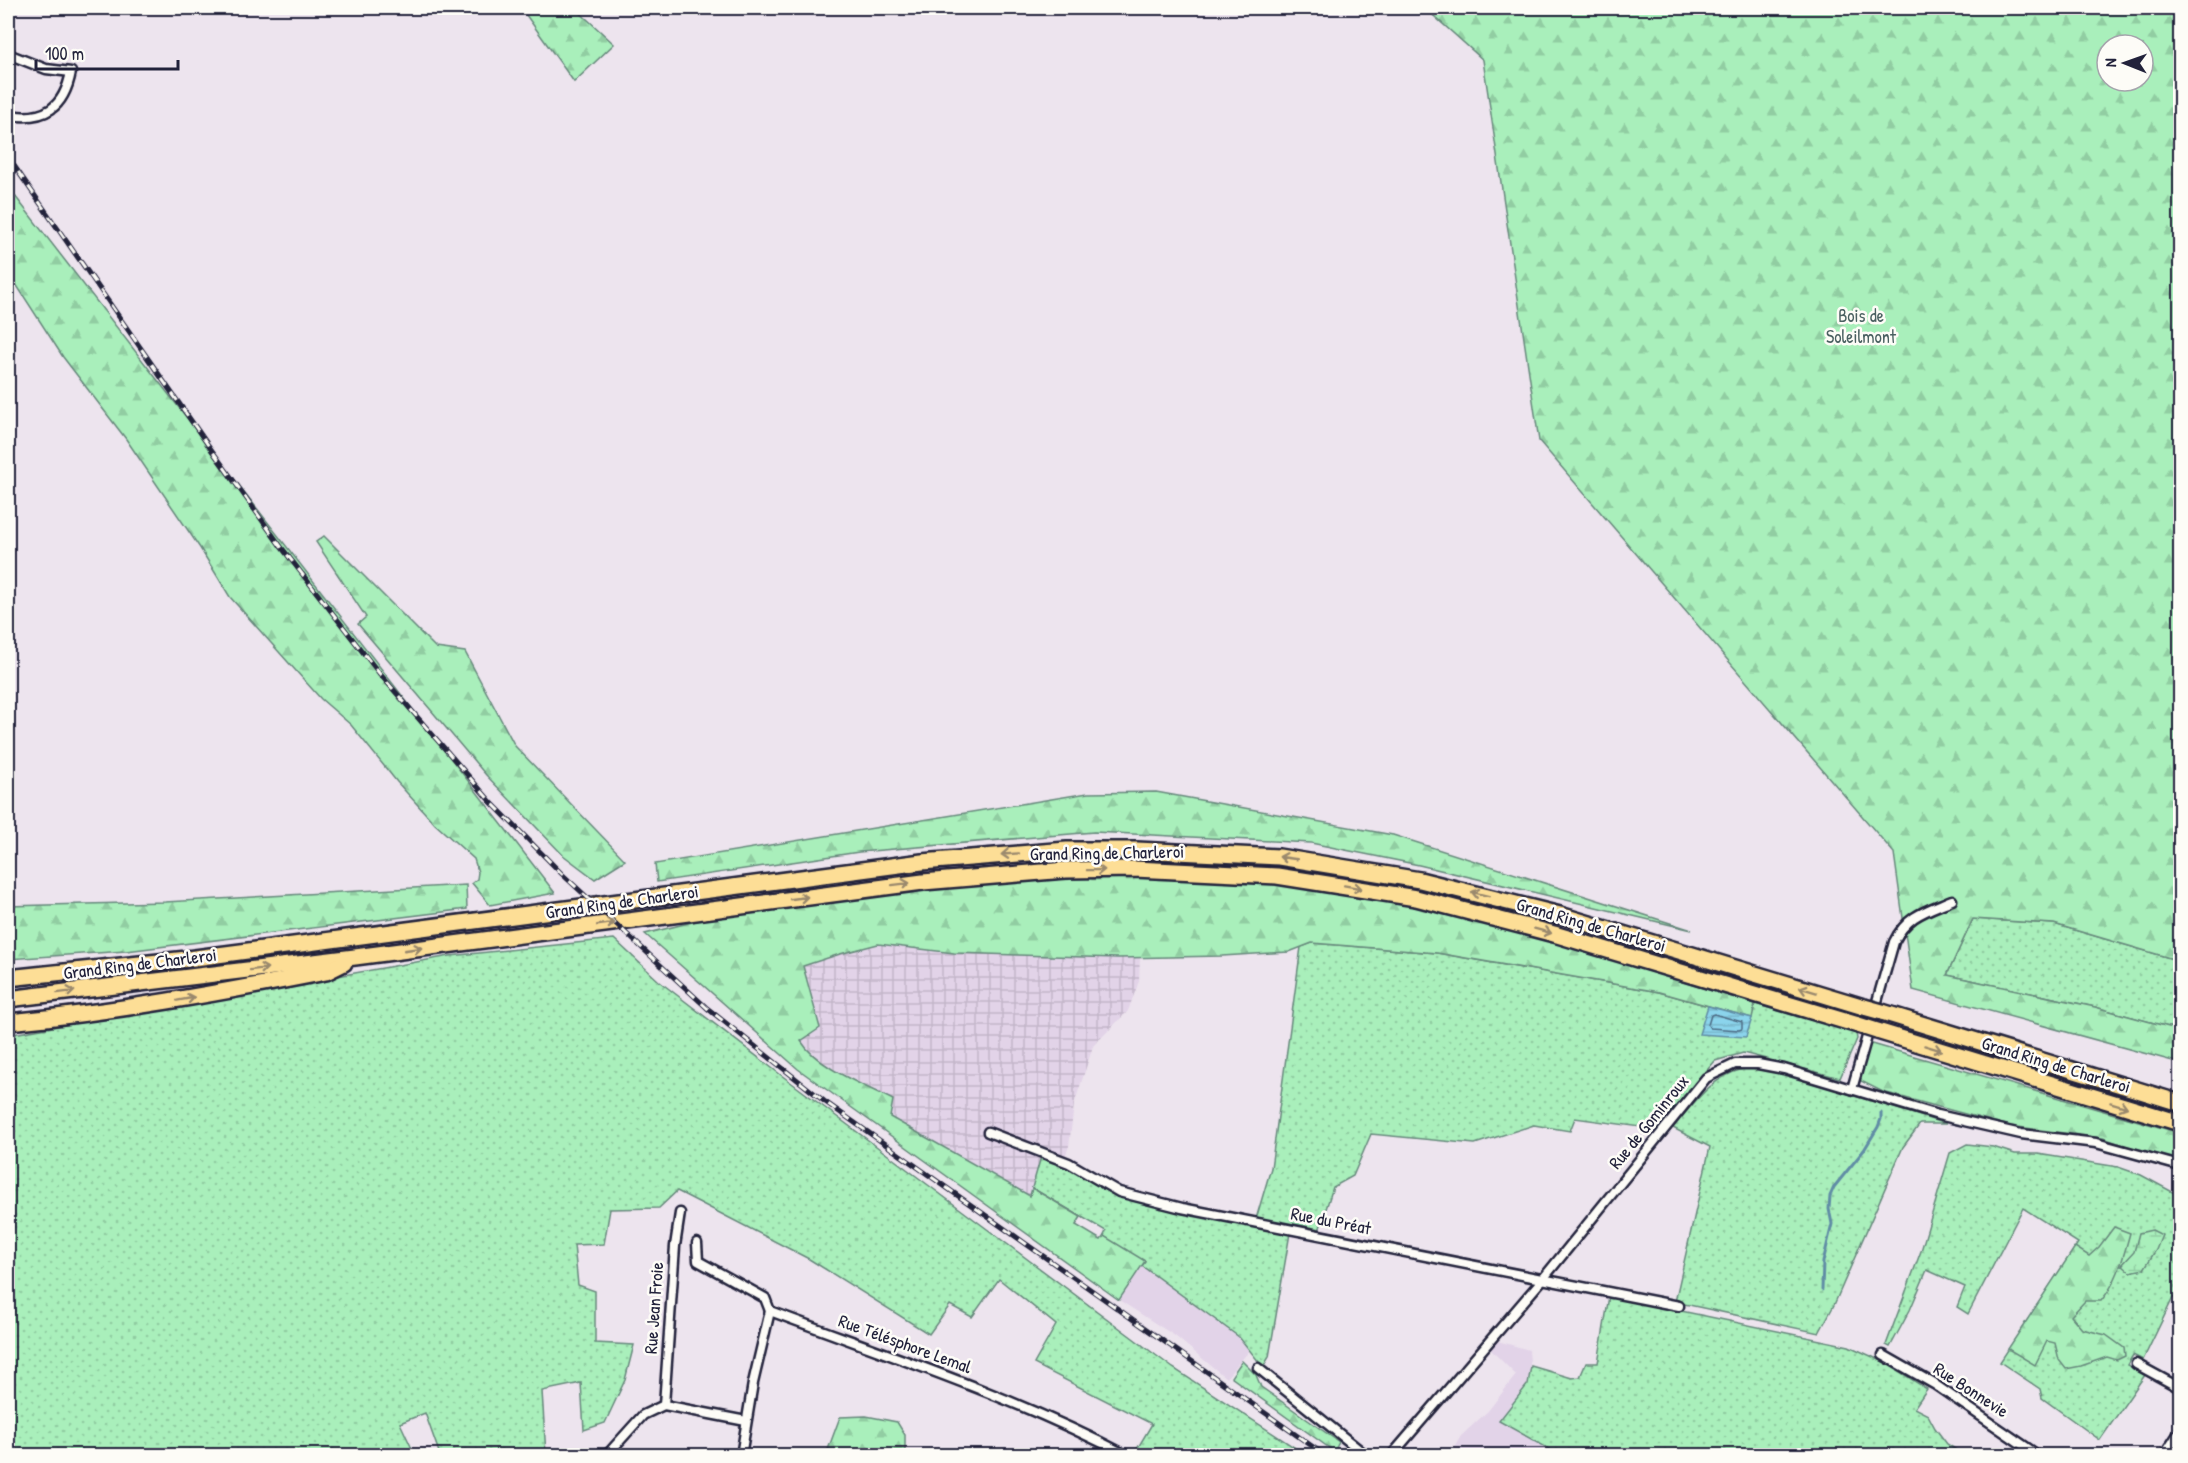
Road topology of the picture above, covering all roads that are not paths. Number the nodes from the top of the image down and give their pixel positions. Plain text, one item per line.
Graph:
1 (8, 54) edge
2 (8, 115) edge
3 (1952, 900) dead end
4 (355, 957) junction
5 (8, 978) edge
6 (8, 999) edge
7 (8, 1022) edge
8 (1852, 1089) junction
9 (2181, 1103) edge
10 (2181, 1123) edge
11 (988, 1132) dead end
12 (2181, 1166) edge
13 (680, 1213) dead end
14 (697, 1243) dead end
15 (1542, 1280) junction
16 (1679, 1305) dead end
17 (770, 1311) junction
18 (1883, 1355) dead end
19 (2136, 1364) dead end
20 (1258, 1368) dead end
21 (2181, 1388) edge
22 (664, 1405) junction
23 (746, 1421) junction
24 (2181, 1431) edge
25 (1393, 1453) edge
26 (606, 1455) edge
27 (741, 1455) edge
28 (1128, 1455) edge
29 (1367, 1455) edge
30 (2039, 1455) edge
31 (2164, 1455) edge

1 - 2 street
3 - 8 street
6 -> 4 highway, Grand Ring de Charleroi
7 -> 4 highway
4 -> 10 highway, Grand Ring de Charleroi, bridge
9 -> 5 highway, Grand Ring de Charleroi, bridge
8 - 12 street, Rue de Gominroux
8 - 15 street, Rue de Gominroux
11 - 15 street, Rue du Préat
13 - 22 street, Rue Jean Froie
14 - 17 street, Rue Télésphore Lemal
15 - 16 street, Rue du Préat
15 - 25 street, Rue de Gominroux
17 - 23 street
17 - 28 street, Rue Télésphore Lemal
18 - 30 street, Rue Bonnevie
19 - 21 street
20 - 29 street
22 - 23 street
22 - 26 street
23 - 27 street
24 - 31 street

